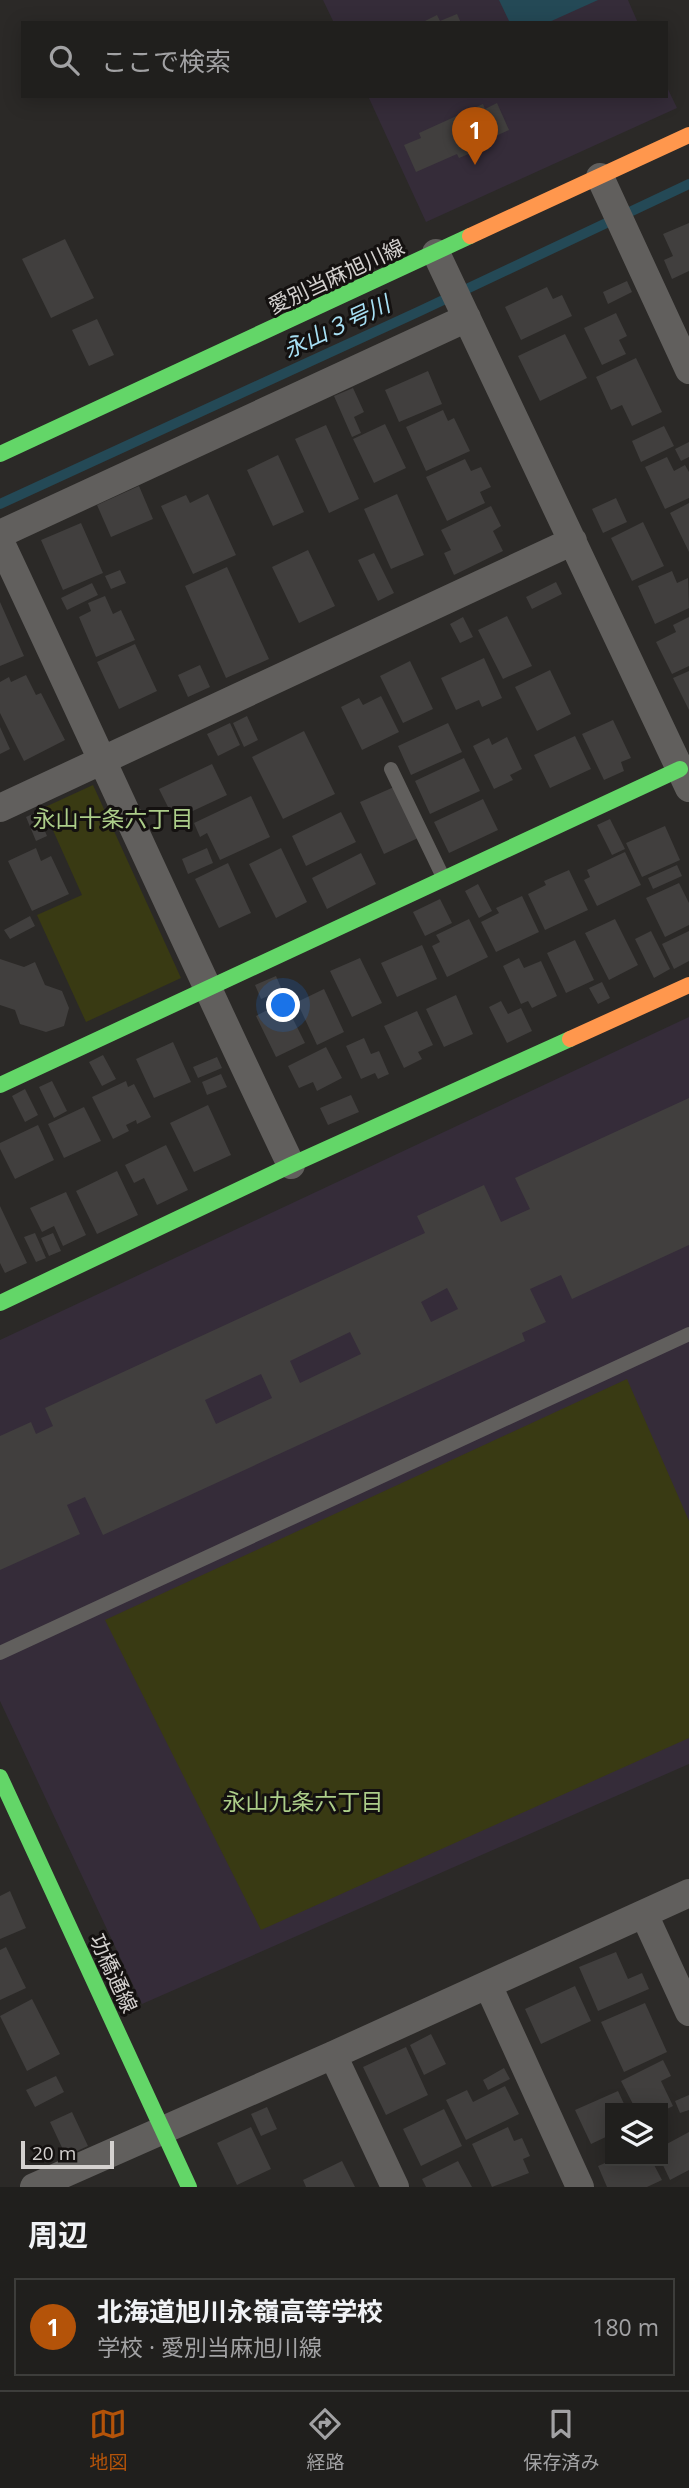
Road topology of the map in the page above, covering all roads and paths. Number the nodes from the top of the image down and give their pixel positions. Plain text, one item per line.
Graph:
1 (689, 135) edge
2 (605, 187) junction
3 (441, 265) junction
4 (464, 312) junction
5 (689, 370) edge
6 (0, 454) edge
7 (0, 534) edge
8 (0, 541) edge
9 (573, 541) junction
10 (103, 760) junction
11 (391, 769) dead end
12 (684, 778) edge
13 (0, 808) edge
14 (444, 878) junction
15 (689, 985) edge
16 (207, 988) junction
17 (0, 1084) edge
18 (291, 1165) junction
19 (0, 1303) edge
20 (689, 1334) edge
21 (0, 1653) edge
22 (0, 1777) edge
23 (689, 1893) edge
24 (644, 1914) junction
25 (488, 1985) junction
26 (689, 2012) edge
27 (333, 2055) junction
28 (163, 2130) junction
29 (34, 2187) edge
30 (189, 2187) edge
31 (395, 2187) edge
32 (580, 2187) edge

1 - 2 street, 愛別当麻旭川線
2 - 3 street, 愛別当麻旭川線
2 - 5 street
3 - 4 street
3 - 6 street, 愛別当麻旭川線
4 - 7 street
4 - 9 street
8 - 10 street
9 - 10 street
9 - 12 street
10 - 13 street
10 - 16 street
11 - 14 lane
12 - 14 street
14 - 16 street
15 - 18 street
16 - 17 street
16 - 18 street
18 - 19 street
20 - 21 lane
22 - 28 street, 功橋通線
23 - 24 street
24 - 25 street
24 - 26 street
25 - 27 street
25 - 32 street
27 - 28 street
27 - 31 street
28 - 29 street
28 - 30 street, 功橋通線

